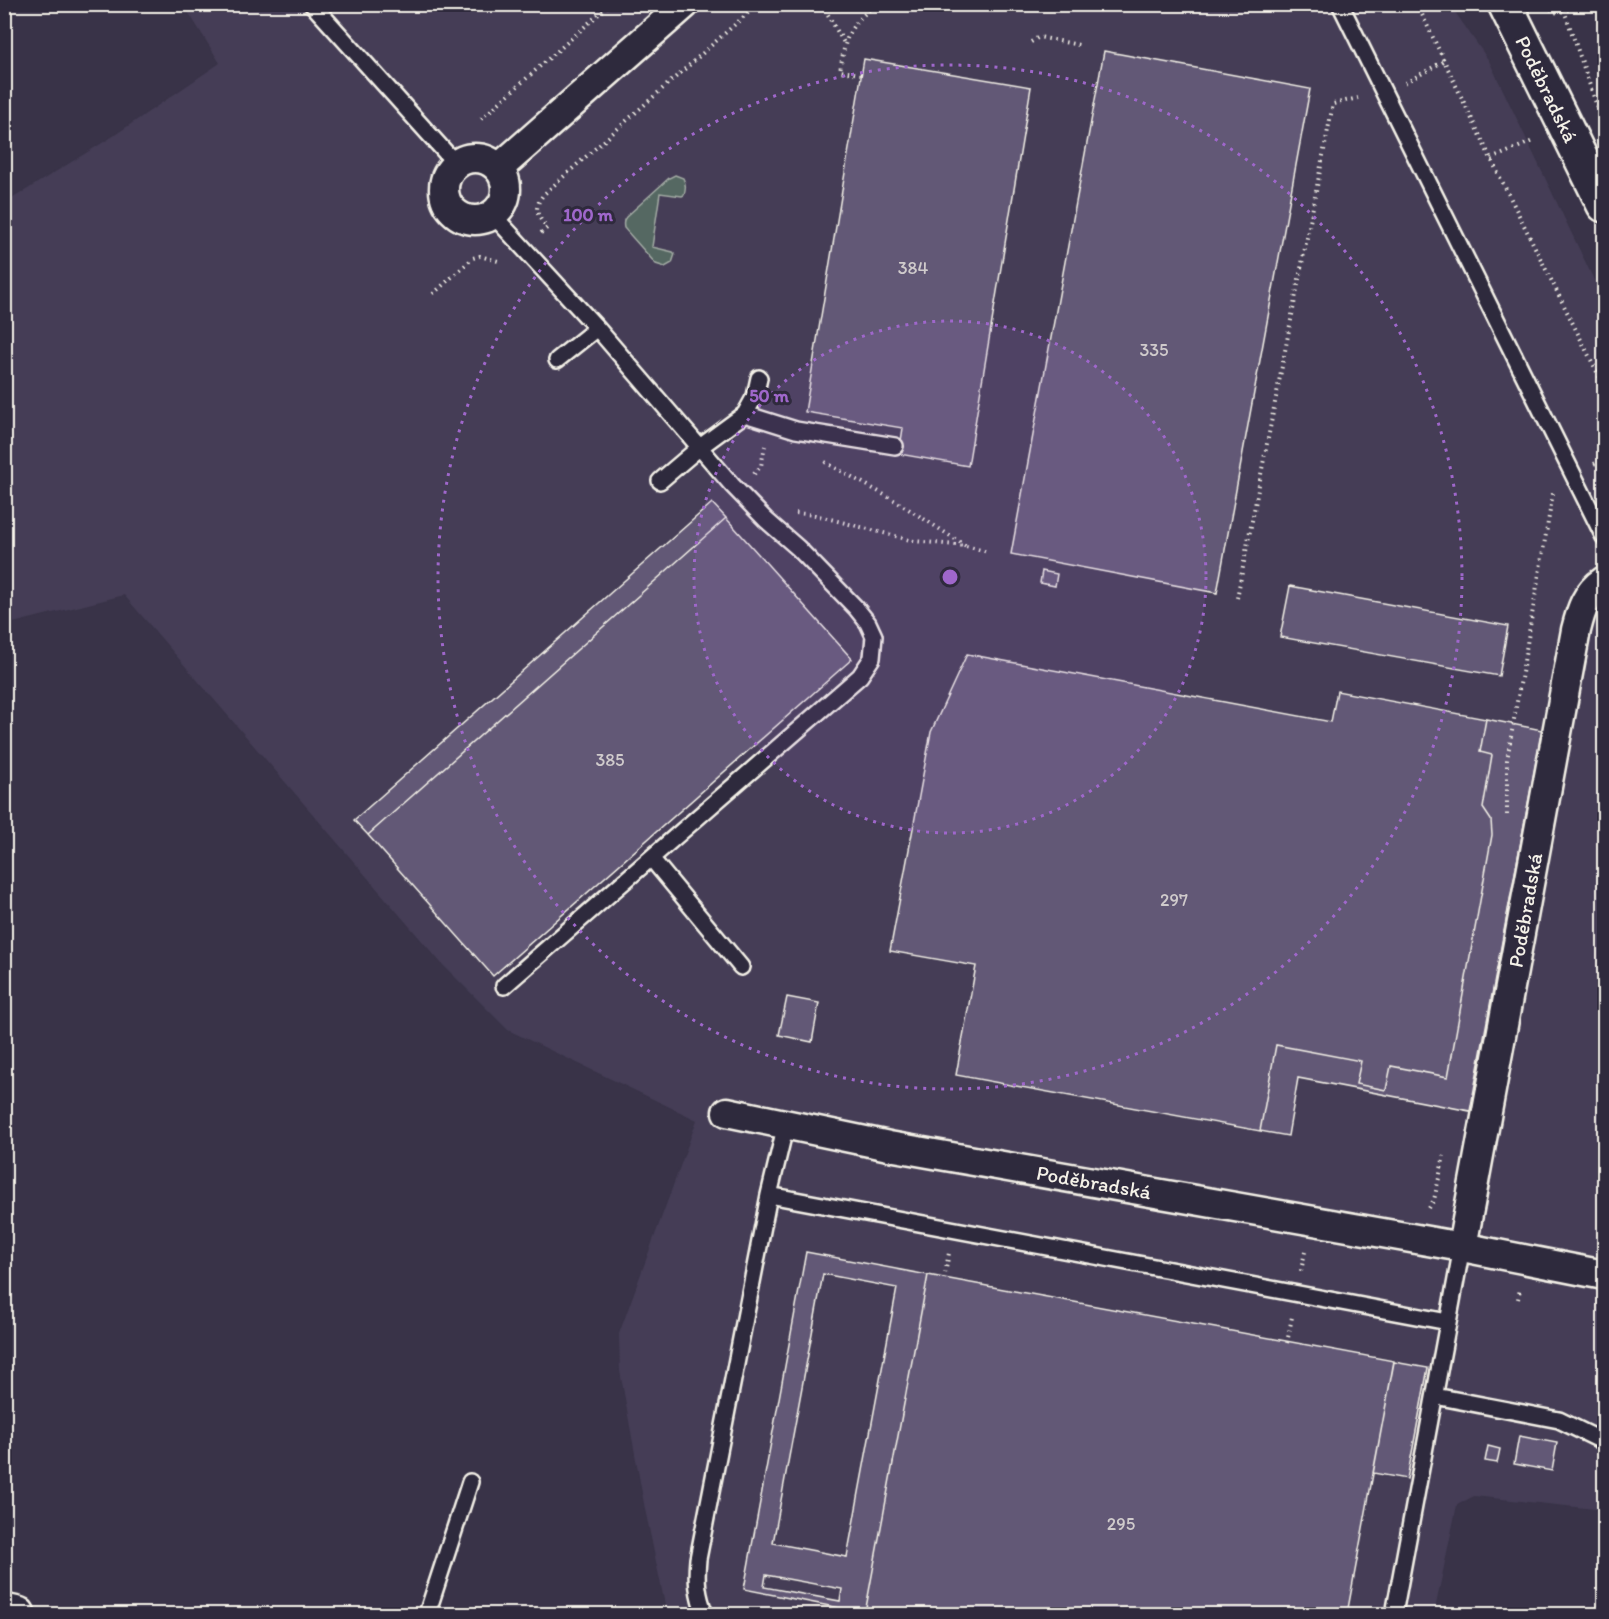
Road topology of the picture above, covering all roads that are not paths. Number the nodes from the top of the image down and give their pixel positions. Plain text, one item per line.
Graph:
1 (312, 4) edge
2 (685, 4) edge
3 (1340, 4) edge
4 (1505, 4) edge
5 (456, 164) junction
6 (499, 168) junction
7 (1605, 205) edge
8 (493, 215) junction
9 (597, 328) junction
10 (556, 360) dead end
11 (759, 378) dead end
12 (745, 414) junction
13 (700, 447) junction
14 (895, 447) dead end
15 (660, 481) dead end
16 (1605, 537) edge
17 (1605, 581) edge
18 (651, 858) junction
19 (741, 967) dead end
20 (504, 986) dead end
21 (727, 1112) dead end
22 (786, 1124) junction
23 (769, 1195) junction
24 (1462, 1247) junction
25 (1605, 1275) edge
26 (1448, 1322) junction
27 (1435, 1396) junction
28 (1605, 1442) edge
29 (470, 1482) dead end
30 (4, 1611) edge
31 (18, 1614) edge
32 (427, 1614) edge
33 (705, 1614) edge
34 (1394, 1614) edge

1 - 5 lane
2 - 6 street
3 - 16 lane
4 - 7 street, Poděbradská
5 - 6 street
5 - 8 street
6 - 8 street
8 - 9 lane
9 - 10 lane
9 - 13 lane
11 - 12 lane
12 - 13 lane
12 - 14 lane
13 - 15 lane
13 - 18 lane
17 - 24 street, Poděbradská
18 - 19 lane
18 - 20 lane
21 - 22 street, Poděbradská
22 - 23 lane
22 - 24 street, Poděbradská
23 - 26 lane
23 - 33 lane
24 - 25 street, Poděbradská
24 - 26 lane
26 - 27 lane
27 - 28 lane
27 - 34 lane
29 - 32 lane
30 - 31 street

